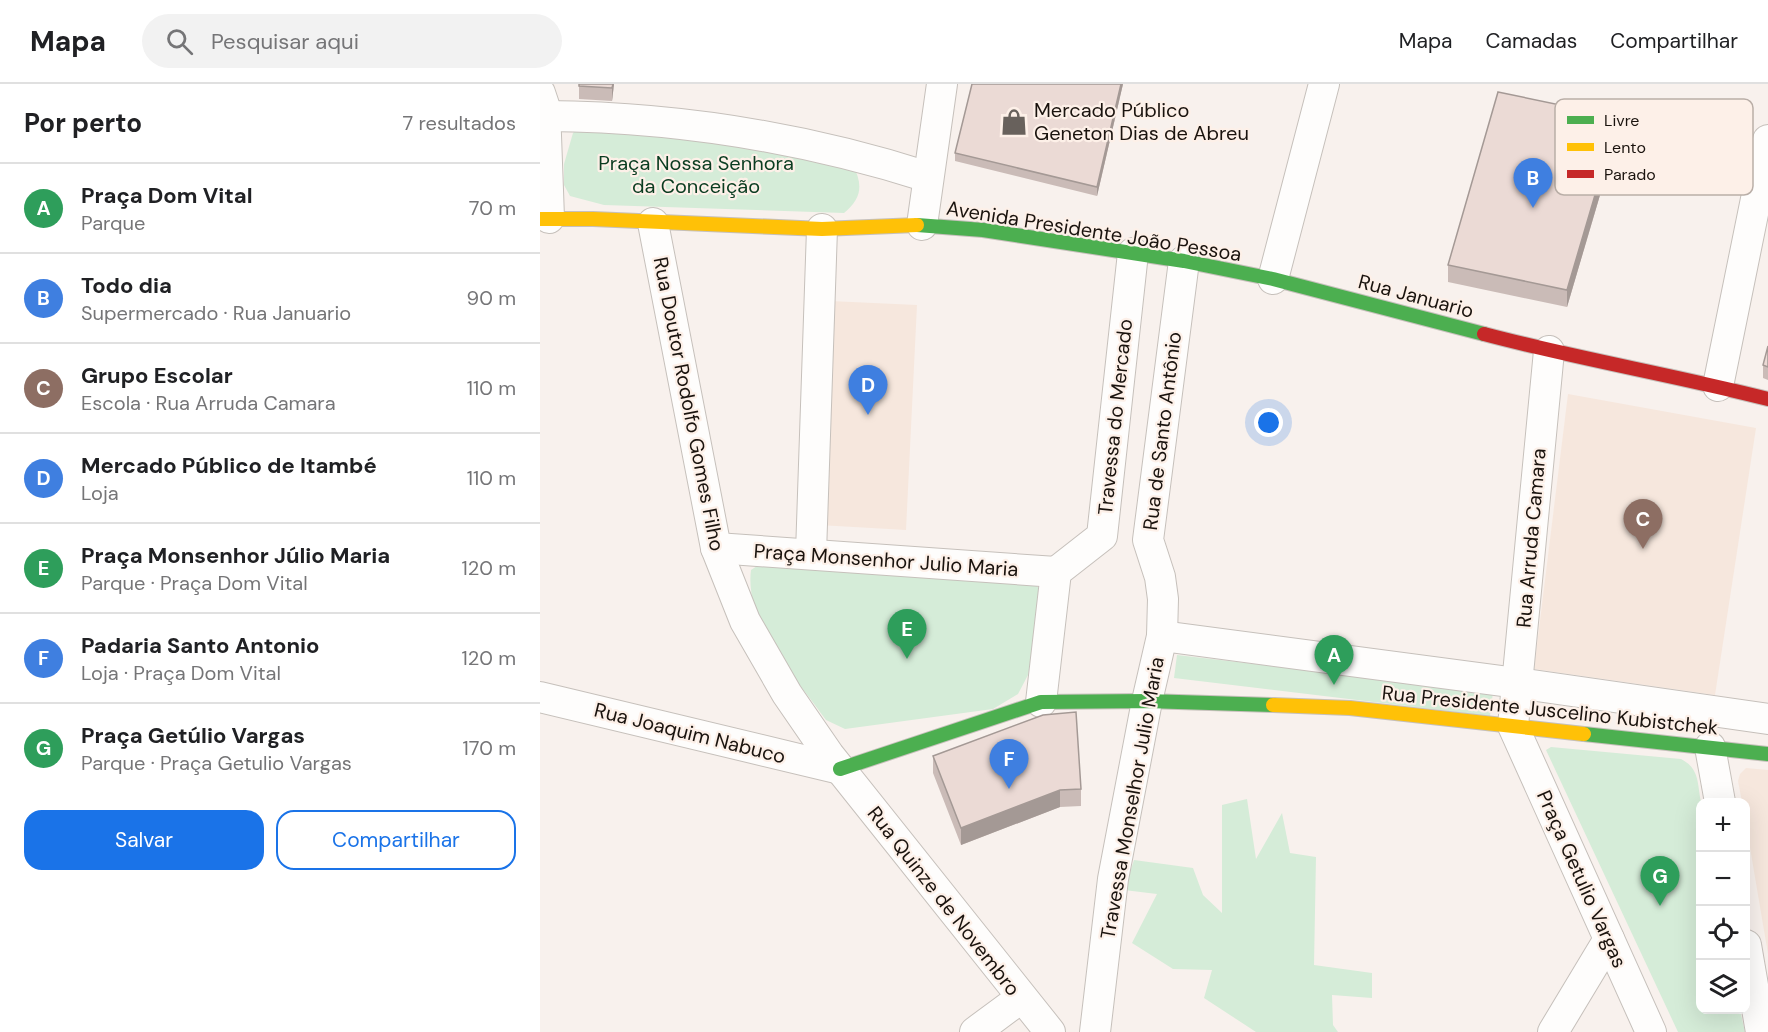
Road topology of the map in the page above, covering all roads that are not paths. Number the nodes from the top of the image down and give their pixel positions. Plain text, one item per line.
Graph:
1 (942, 84) edge
2 (1324, 84) edge
3 (546, 100) edge
4 (1768, 140) edge
5 (928, 177) junction
6 (544, 218) edge
7 (653, 223) junction
8 (922, 225) junction
9 (822, 229) junction
10 (1133, 253) junction
11 (1184, 261) junction
12 (1273, 279) junction
13 (1549, 351) junction
14 (1718, 386) junction
15 (1768, 399) edge
16 (1102, 536) junction
17 (1148, 540) junction
18 (716, 548) junction
19 (811, 553) junction
20 (1056, 572) junction
21 (1162, 636) junction
22 (1517, 683) junction
23 (540, 697) edge
24 (1147, 701) junction
25 (1041, 702) junction
26 (1768, 719) edge
27 (1513, 726) junction
28 (1710, 747) junction
29 (1768, 754) edge
30 (840, 769) junction
31 (1719, 798) edge
32 (1609, 939) junction
33 (1749, 960) edge
34 (1021, 998) junction
35 (975, 1032) edge
36 (1050, 1032) edge
37 (1095, 1032) edge
38 (1553, 1032) edge
39 (1651, 1032) edge
40 (1761, 1032) edge

1 - 5 street
2 - 12 street
3 - 5 street
3 - 6 street
4 - 14 street
5 - 8 street
6 - 7 street, Avenida Presidente João Pessoa
7 - 9 street, Avenida Presidente João Pessoa
7 - 18 street, Rua Doutor Rodolfo Gomes Filho
8 - 9 street, Avenida Presidente João Pessoa
8 - 10 street, Avenida Presidente João Pessoa
9 - 19 street
10 - 11 street, Avenida Presidente João Pessoa
10 - 16 street, Travessa do Mercado
11 - 12 street, Avenida Presidente João Pessoa
11 - 17 street, Rua de Santo Antônio
12 - 13 street, Rua Januario
13 - 14 street, Rua Januario
13 - 22 street, Rua Arruda Camara
14 - 15 street, Rua Januario
16 - 17 street
16 - 20 street, Travessa do Mercado
17 - 21 street, Rua de Santo Antônio
18 - 19 street, Praça Monsenhor Julio Maria
18 - 30 street, Rua Doutor Rodolfo Gomes Filho
19 - 20 street, Praça Monsenhor Julio Maria
20 - 25 street
21 - 22 street
21 - 24 street, Travessa Monselhor Julio Maria
22 - 26 street
22 - 27 street, Rua Arruda Camara
23 - 30 street, Rua Joaquim Nabuco
24 - 25 street, Rua Presidente Juscelino Kubistchek
24 - 27 street, Rua Presidente Juscelino Kubistchek
24 - 37 street, Travessa Monselhor Julio Maria
25 - 30 street, Rua Presidente Juscelino Kubistchek
27 - 28 street, Rua Presidente Juscelino Kubistchek
27 - 32 street, Praça Getulio Vargas
28 - 29 street, Rua Presidente Juscelino Kubistchek
28 - 31 street
30 - 34 street, Rua Quinze de Novembro
32 - 38 street
32 - 39 street, Praça Getulio Vargas
33 - 40 street
34 - 35 street
34 - 36 street, Rua Quinze de Novembro

